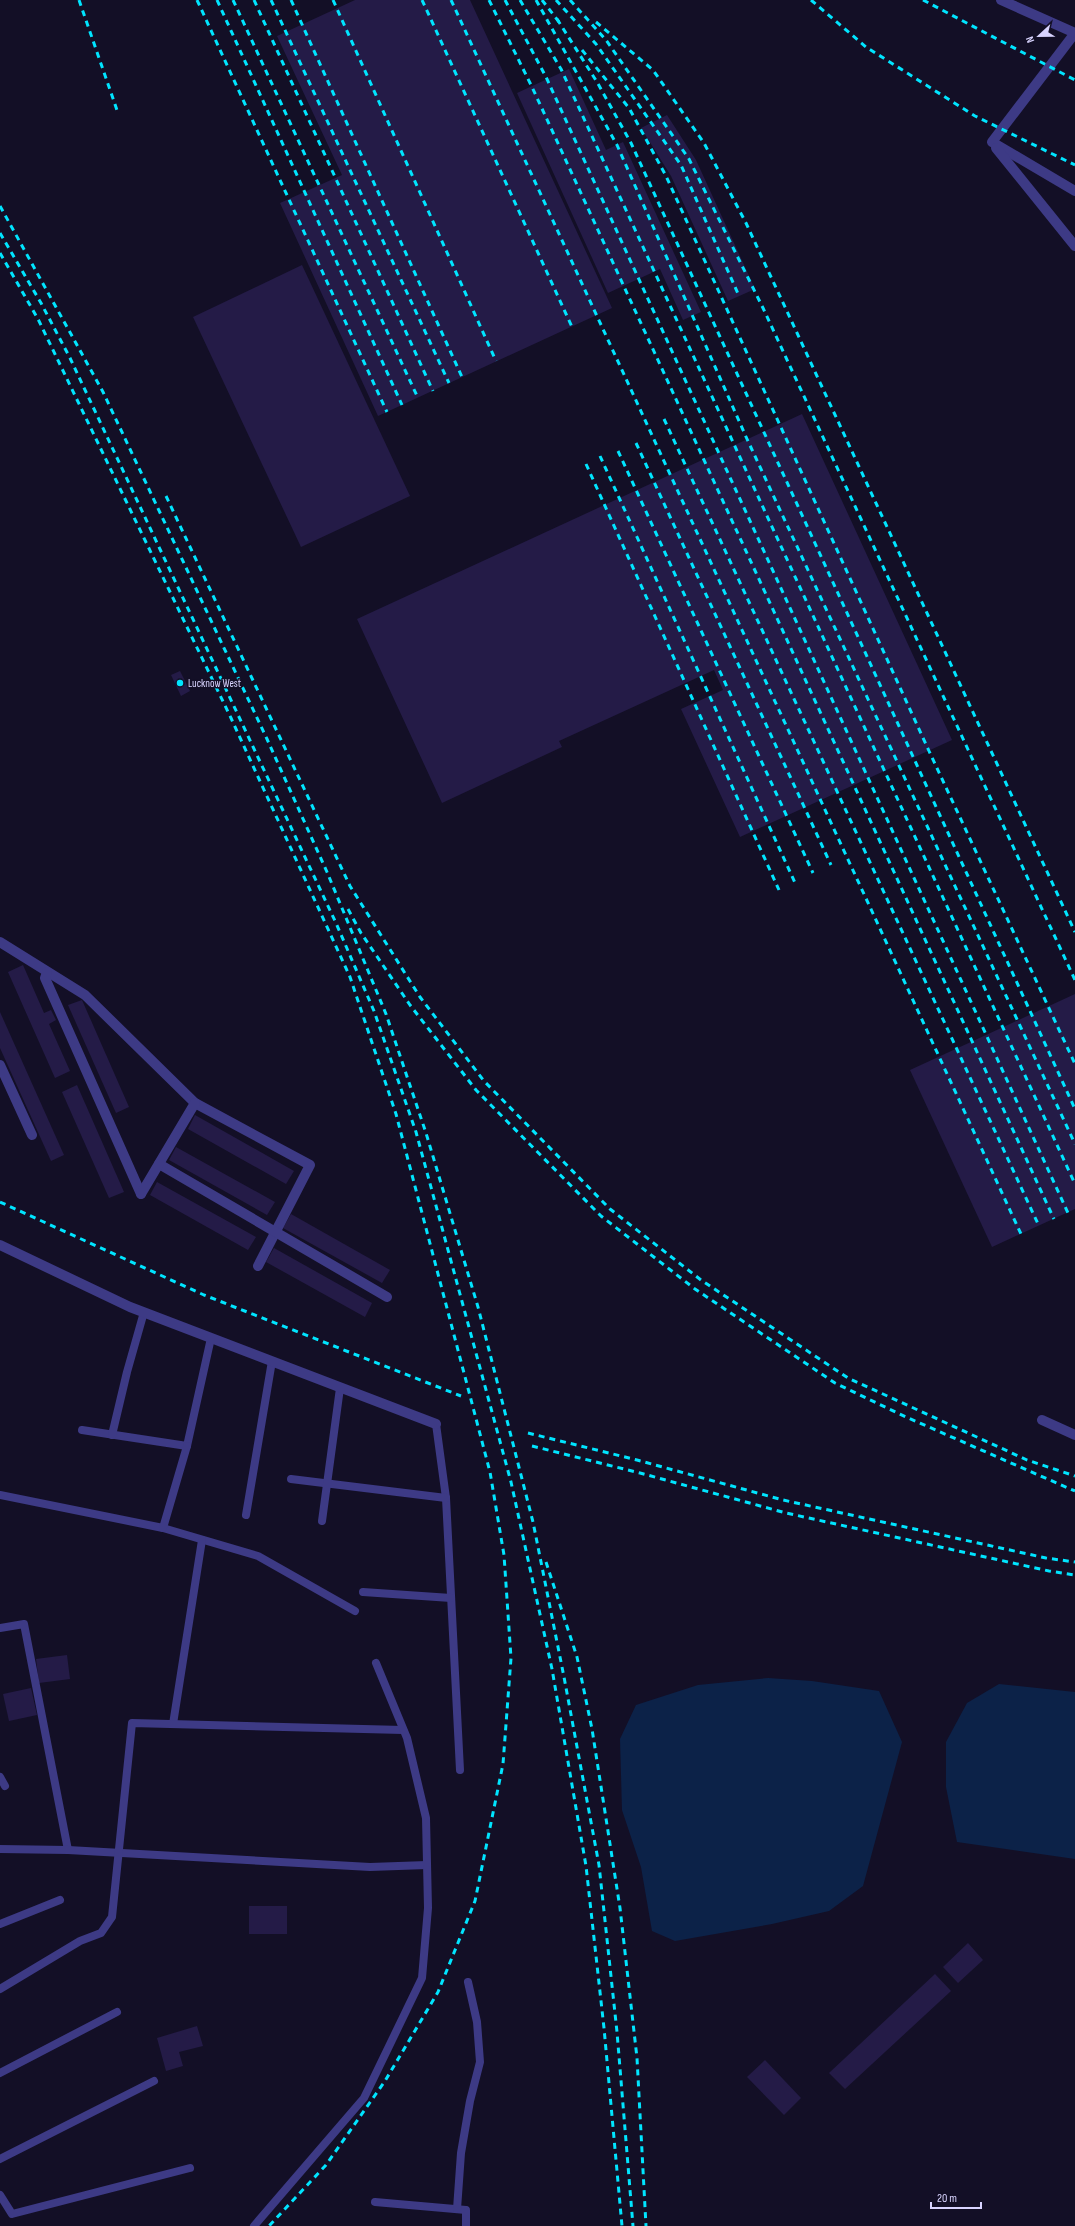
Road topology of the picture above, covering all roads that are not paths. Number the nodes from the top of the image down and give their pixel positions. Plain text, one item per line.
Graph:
1 (1001, 0) edge
2 (1075, 33) edge
3 (992, 142) junction
4 (1075, 191) edge
5 (1075, 246) edge
6 (0, 942) edge
7 (48, 972) junction
8 (0, 1065) edge
9 (195, 1102) junction
10 (32, 1135) dead end
11 (159, 1164) junction
12 (275, 1232) junction
13 (0, 1245) edge
14 (258, 1266) dead end
15 (387, 1297) dead end
16 (144, 1312) junction
17 (211, 1338) junction
18 (272, 1362) junction
19 (340, 1388) junction
20 (1042, 1420) dead end
21 (436, 1424) joint
22 (82, 1430) dead end
23 (112, 1434) junction
24 (1075, 1435) edge
25 (187, 1446) junction
26 (291, 1479) dead end
27 (328, 1483) junction
28 (0, 1495) edge
29 (446, 1498) junction
30 (246, 1515) dead end
31 (322, 1522) dead end
32 (163, 1528) junction
33 (202, 1540) junction
34 (363, 1592) dead end
35 (451, 1598) junction
36 (355, 1611) dead end
37 (0, 1628) edge
38 (376, 1663) dead end
39 (173, 1724) junction
40 (403, 1730) junction
41 (460, 1770) dead end
42 (0, 1777) edge
43 (5, 1786) dead end
44 (0, 1849) edge
45 (68, 1850) junction
46 (118, 1853) junction
47 (428, 1865) junction
48 (60, 1900) dead end
49 (0, 1924) edge
50 (468, 1982) dead end
51 (0, 1989) edge
52 (117, 2012) dead end
53 (0, 2073) edge
54 (154, 2081) dead end
55 (0, 2159) edge
56 (190, 2168) dead end
57 (0, 2195) edge
58 (375, 2202) dead end
59 (457, 2209) junction
60 (254, 2226) edge
61 (466, 2226) edge

1 - 2 street
2 - 3 street
3 - 4 street
3 - 5 street
6 - 7 street
7 - 9 street
7 - 11 street
8 - 10 street
9 - 11 street
9 - 12 street
11 - 12 street
12 - 14 street
12 - 15 street
13 - 16 street
16 - 17 street
16 - 23 lane
17 - 18 street
17 - 25 lane
18 - 19 street
18 - 30 lane
19 - 21 street
19 - 27 lane
20 - 24 street
21 - 29 lane
22 - 23 lane
23 - 25 lane
25 - 32 lane
26 - 27 lane
27 - 29 lane
27 - 31 lane
28 - 32 lane
29 - 35 lane
32 - 33 lane
33 - 36 lane
33 - 39 lane
34 - 35 lane
35 - 41 lane
37 - 45 lane
38 - 40 lane
39 - 40 lane
39 - 46 lane
40 - 47 lane
42 - 43 lane
44 - 45 lane
45 - 46 lane
46 - 47 lane
46 - 51 lane
47 - 60 lane
48 - 49 lane
50 - 59 lane
52 - 53 lane
54 - 55 lane
56 - 57 lane
58 - 59 lane
59 - 61 lane

